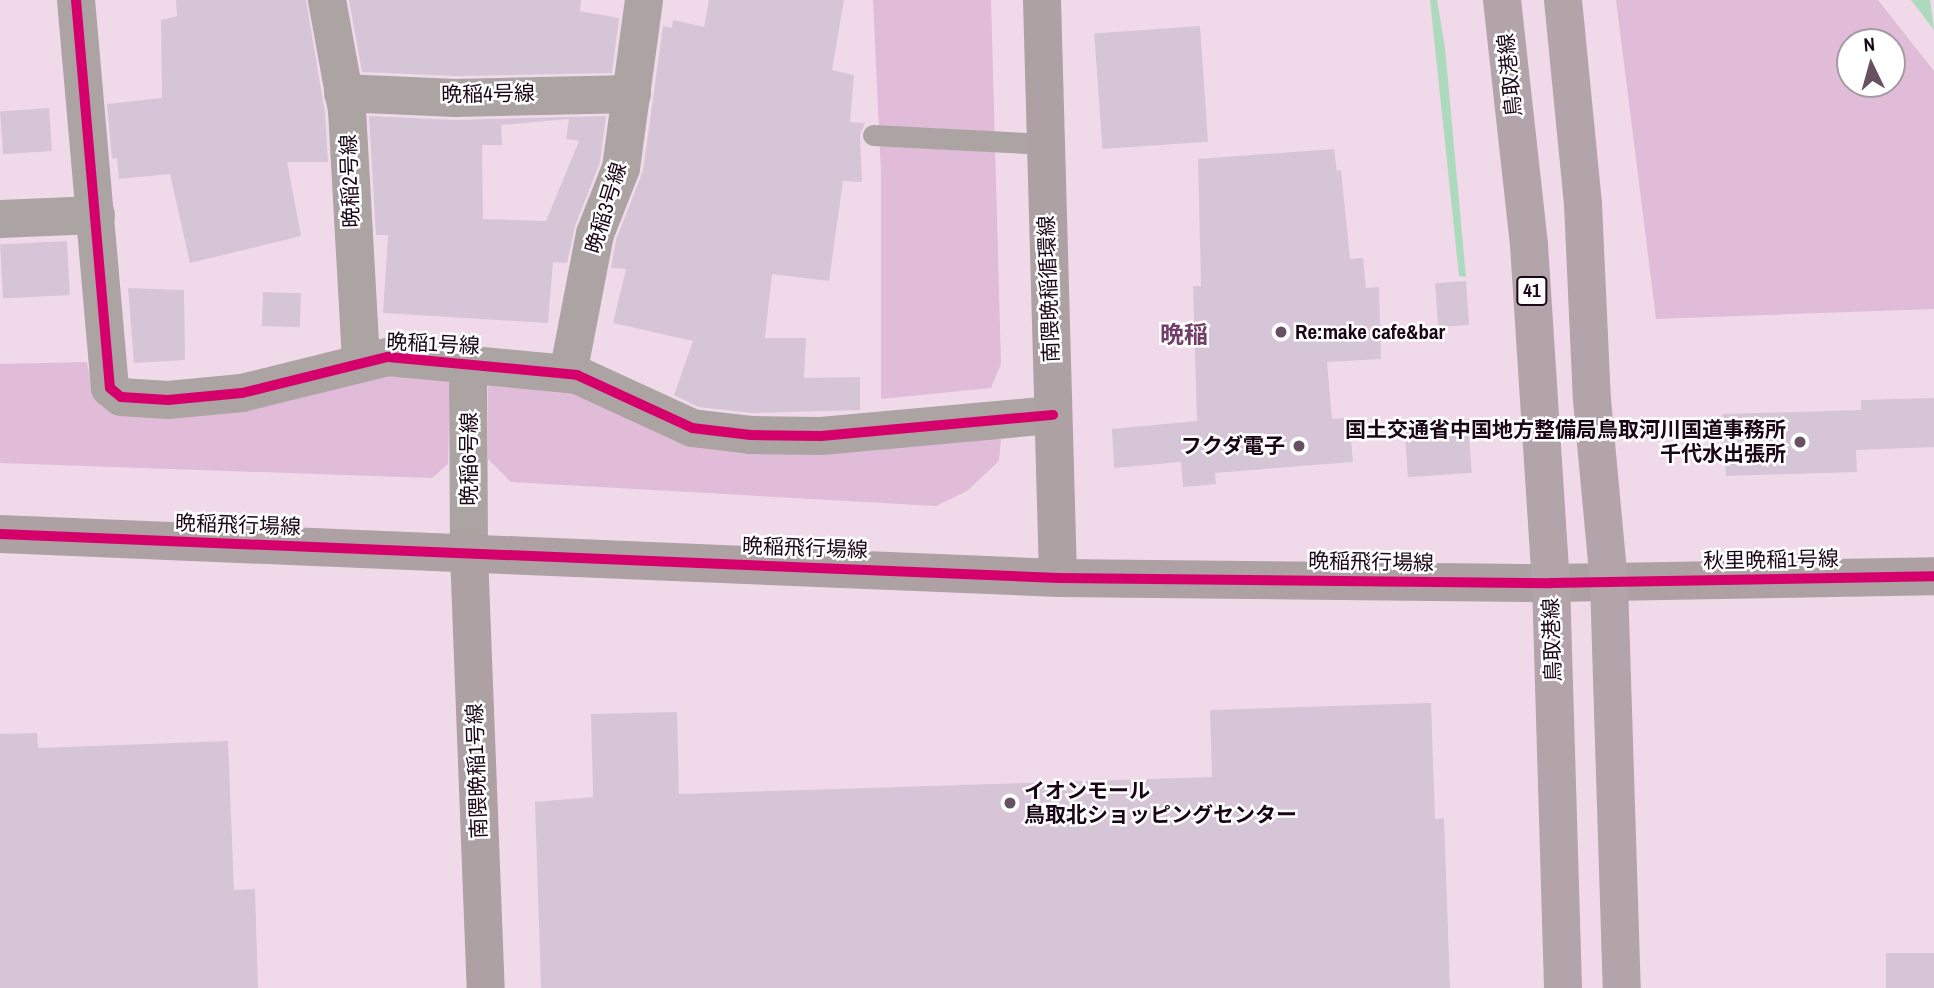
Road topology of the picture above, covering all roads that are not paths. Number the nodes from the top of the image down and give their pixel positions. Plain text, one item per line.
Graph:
1 (76, 0) edge
2 (327, 0) edge
3 (644, 0) edge
4 (1042, 0) edge
5 (1502, 0) edge
6 (1563, 0) edge
7 (343, 93) junction
8 (632, 94) junction
9 (873, 135) dead end
10 (1045, 144) junction
11 (96, 215) junction
12 (0, 219) edge
13 (361, 364) junction
14 (468, 364) junction
15 (568, 374) junction
16 (1053, 415) junction
17 (0, 534) edge
18 (469, 554) junction
19 (1934, 576) edge
20 (1058, 578) junction
21 (1551, 583) junction
22 (1609, 583) junction
23 (486, 988) edge
24 (1563, 988) edge
25 (1622, 988) edge

1 - 11 street, 晩稲1号線
2 - 7 street, 晩稲2号線
3 - 8 street, 晩稲3号線
4 - 10 street, 南隈晩稲循環線
5 - 21 main road, 鳥取港線 / 41
6 - 22 main road
7 - 8 street, 晩稲4号線
7 - 13 street, 晩稲2号線
8 - 15 street, 晩稲3号線
9 - 10 lane
10 - 16 street, 南隈晩稲循環線
11 - 12 street
11 - 13 street, 晩稲1号線
13 - 14 street, 晩稲1号線
14 - 15 street, 晩稲1号線
14 - 18 street, 晩稲6号線
15 - 16 street, 晩稲1号線
16 - 20 street, 南隈晩稲循環線
17 - 18 street, 晩稲飛行場線
18 - 20 street, 晩稲飛行場線
18 - 23 street, 南隈晩稲1号線
19 - 22 street, 秋里晩稲1号線
20 - 21 street, 晩稲飛行場線
21 - 22 street, 晩稲飛行場線
21 - 24 main road, 鳥取港線 / 41
22 - 25 main road

